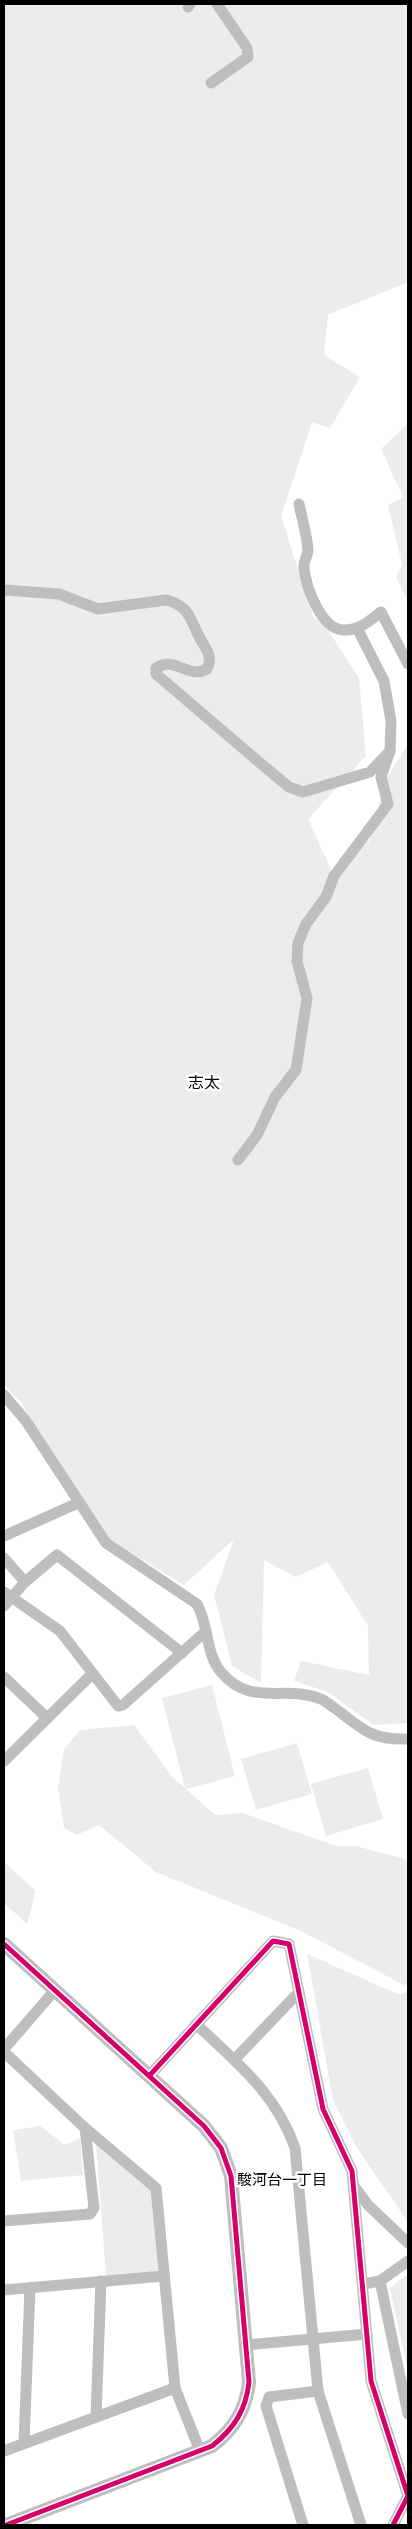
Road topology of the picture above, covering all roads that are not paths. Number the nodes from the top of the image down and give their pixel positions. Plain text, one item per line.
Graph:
1 (217, 4) edge
2 (212, 83) dead end
3 (299, 504) dead end
4 (4, 590) edge
5 (357, 628) junction
6 (408, 664) edge
7 (390, 751) junction
8 (238, 1160) dead end
9 (4, 1395) edge
10 (78, 1503) junction
11 (4, 1536) edge
12 (4, 1558) edge
13 (25, 1582) junction
14 (6, 1599) edge
15 (206, 1631) junction
16 (182, 1653) junction
17 (92, 1674) junction
18 (4, 1677) edge
19 (48, 1718) junction
20 (408, 1739) edge
21 (4, 1761) edge
22 (4, 1944) edge
23 (55, 1990) junction
24 (299, 1992) junction
25 (196, 2024) junction
26 (4, 2050) edge
27 (234, 2060) junction
28 (150, 2075) junction
29 (85, 2128) junction
30 (354, 2186) junction
31 (4, 2216) edge
32 (4, 2221) edge
33 (408, 2243) edge
34 (408, 2261) edge
35 (164, 2276) junction
36 (101, 2281) junction
37 (380, 2282) junction
38 (363, 2284) junction
39 (30, 2288) junction
40 (4, 2290) edge
41 (367, 2334) junction
42 (314, 2339) junction
43 (246, 2345) junction
44 (175, 2388) junction
45 (318, 2391) junction
46 (408, 2414) edge
47 (96, 2417) junction
48 (24, 2443) junction
49 (4, 2451) edge
50 (200, 2451) junction
51 (408, 2496) edge
52 (6, 2525) edge
53 (303, 2525) edge
54 (360, 2525) edge
55 (393, 2525) edge

1 - 2 street
3 - 5 street
4 - 7 street
5 - 6 street
5 - 7 street
7 - 8 street
9 - 10 street
10 - 11 street
10 - 15 street
12 - 13 street
13 - 14 street
13 - 16 street
14 - 17 street
15 - 16 street
15 - 20 street
16 - 17 street
17 - 19 street
18 - 19 street
19 - 21 street
22 - 23 street
23 - 26 street
23 - 28 street
24 - 25 street
24 - 27 street
24 - 30 street
25 - 27 street
25 - 28 street
26 - 29 street
27 - 42 street
28 - 43 street
29 - 32 street
29 - 35 street
30 - 33 street
30 - 38 street
31 - 32 street
34 - 37 street
35 - 36 street
35 - 44 street
36 - 39 street
36 - 47 street
37 - 38 street
37 - 46 street
38 - 41 street
39 - 40 street
39 - 48 street
41 - 42 street
41 - 51 street
42 - 43 street
42 - 45 street
43 - 50 street
44 - 47 street
44 - 50 street
45 - 53 street
45 - 54 street
47 - 48 street
48 - 49 street
50 - 52 street
51 - 55 street

